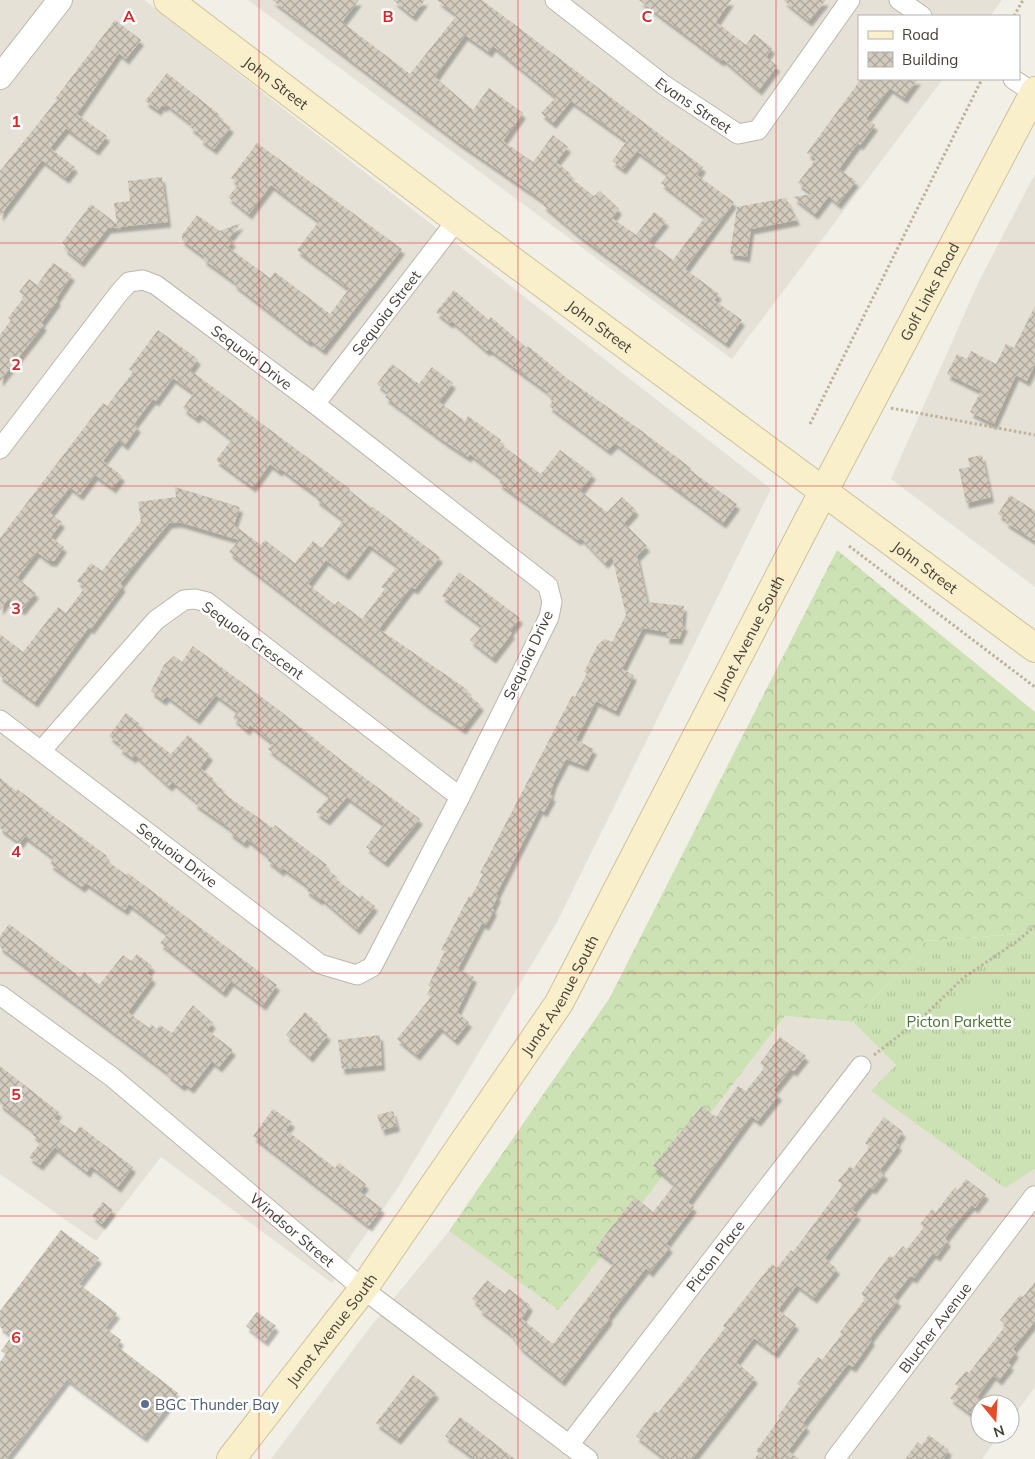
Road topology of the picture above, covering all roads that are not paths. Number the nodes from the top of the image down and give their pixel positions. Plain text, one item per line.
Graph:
1 (60, 0) edge
2 (168, 0) edge
3 (555, 0) edge
4 (850, 0) edge
5 (899, 0) edge
6 (921, 15) edge
7 (0, 77) edge
8 (1028, 88) edge
9 (457, 220) junction
10 (316, 404) junction
11 (0, 449) edge
12 (823, 493) junction
13 (1035, 648) edge
14 (0, 720) edge
15 (41, 751) junction
16 (460, 797) junction
17 (0, 996) edge
18 (861, 1066) road end
19 (1034, 1196) dead end
20 (363, 1289) junction
21 (569, 1445) junction
22 (231, 1459) edge
23 (588, 1459) edge
24 (835, 1459) edge

1 - 7 street
2 - 9 main road, John Street
3 - 4 street, Evans Street
5 - 6 street
8 - 12 main road, Golf Links Road
9 - 10 street, Sequoia Street
9 - 12 main road, John Street
10 - 11 street, Sequoia Drive
10 - 16 street, Sequoia Drive
12 - 13 main road, John Street
12 - 20 main road, Junot Avenue South
14 - 15 street, Sequoia Drive
15 - 16 street, Sequoia Crescent
15 - 16 street, Sequoia Drive
17 - 20 street, Windsor Street
18 - 21 street, Picton Place
19 - 24 street, Blucher Avenue
20 - 21 street, Windsor Street
20 - 22 main road, Junot Avenue South
21 - 23 street, Windsor Street

